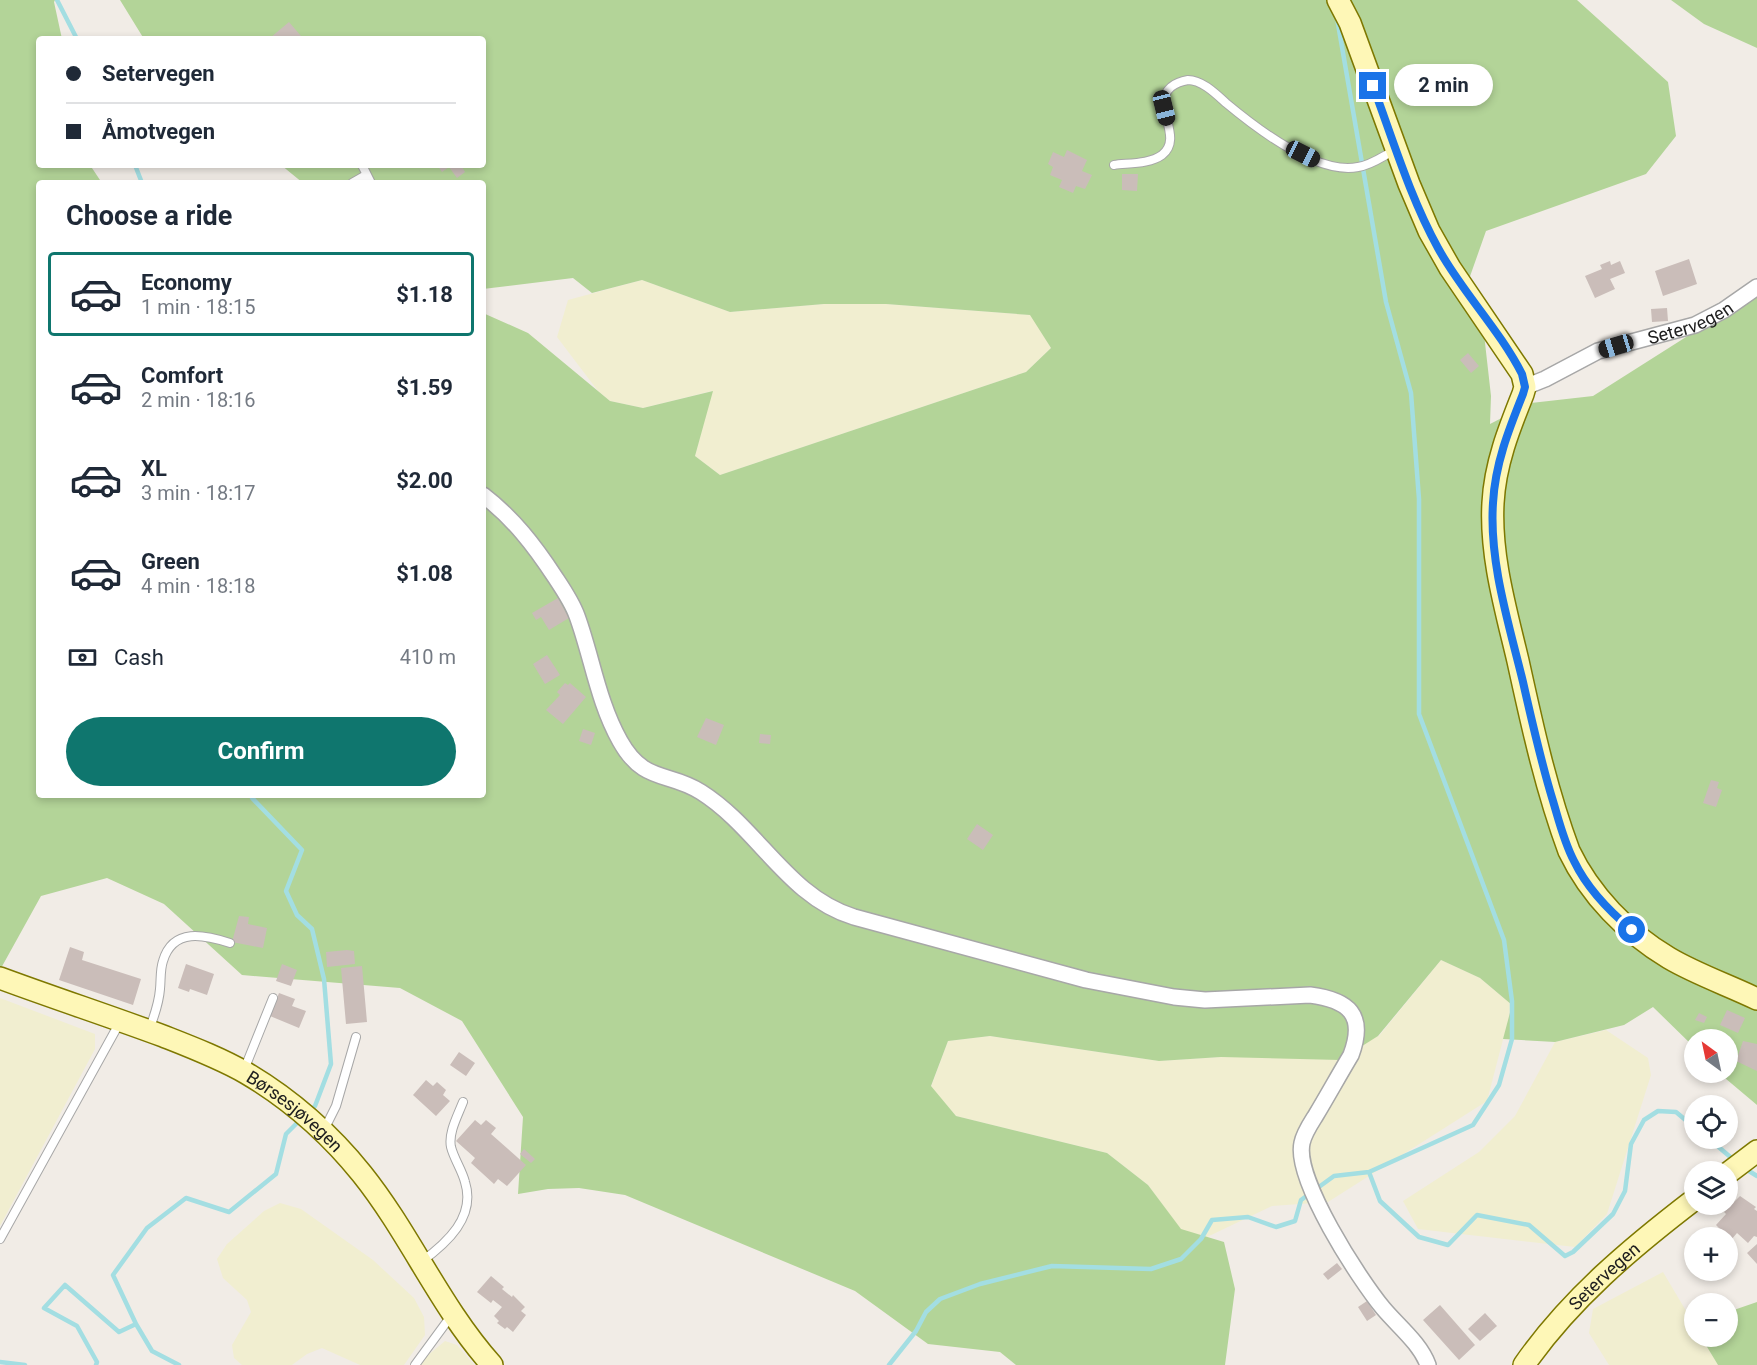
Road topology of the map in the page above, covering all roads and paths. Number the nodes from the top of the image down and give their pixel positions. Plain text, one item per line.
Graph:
1 (1338, 0) edge
2 (1396, 149) junction
3 (1114, 165) dead end
4 (363, 168) edge
5 (366, 175) junction
6 (357, 180) edge
7 (369, 180) edge
8 (1757, 287) edge
9 (1525, 387) junction
10 (486, 498) edge
11 (230, 944) dead end
12 (0, 978) edge
13 (273, 999) dead end
14 (1757, 999) edge
15 (121, 1021) junction
16 (149, 1031) junction
17 (356, 1037) dead end
18 (244, 1072) junction
19 (463, 1102) dead end
20 (310, 1120) junction
21 (1757, 1151) edge
22 (1738, 1165) edge
23 (1684, 1208) edge
24 (0, 1239) edge
25 (420, 1263) junction
26 (452, 1314) junction
27 (415, 1365) edge
28 (492, 1365) edge
29 (1428, 1365) edge
30 (1524, 1365) edge

1 - 2 main road
2 - 3 lane
2 - 9 main road
4 - 5 lane
5 - 6 lane
5 - 7 lane
8 - 9 street, Setervegen
9 - 14 main road
10 - 29 street
11 - 16 lane
12 - 15 main road, Børsesjøvegen
13 - 18 lane
15 - 16 main road, Børsesjøvegen
15 - 24 lane
16 - 18 main road, Børsesjøvegen
17 - 20 lane
18 - 20 main road, Børsesjøvegen
19 - 25 lane
20 - 25 main road, Børsesjøvegen
21 - 22 main road
23 - 30 main road, Setervegen
25 - 26 main road, Børsesjøvegen
26 - 27 lane
26 - 28 main road, Børsesjøvegen

